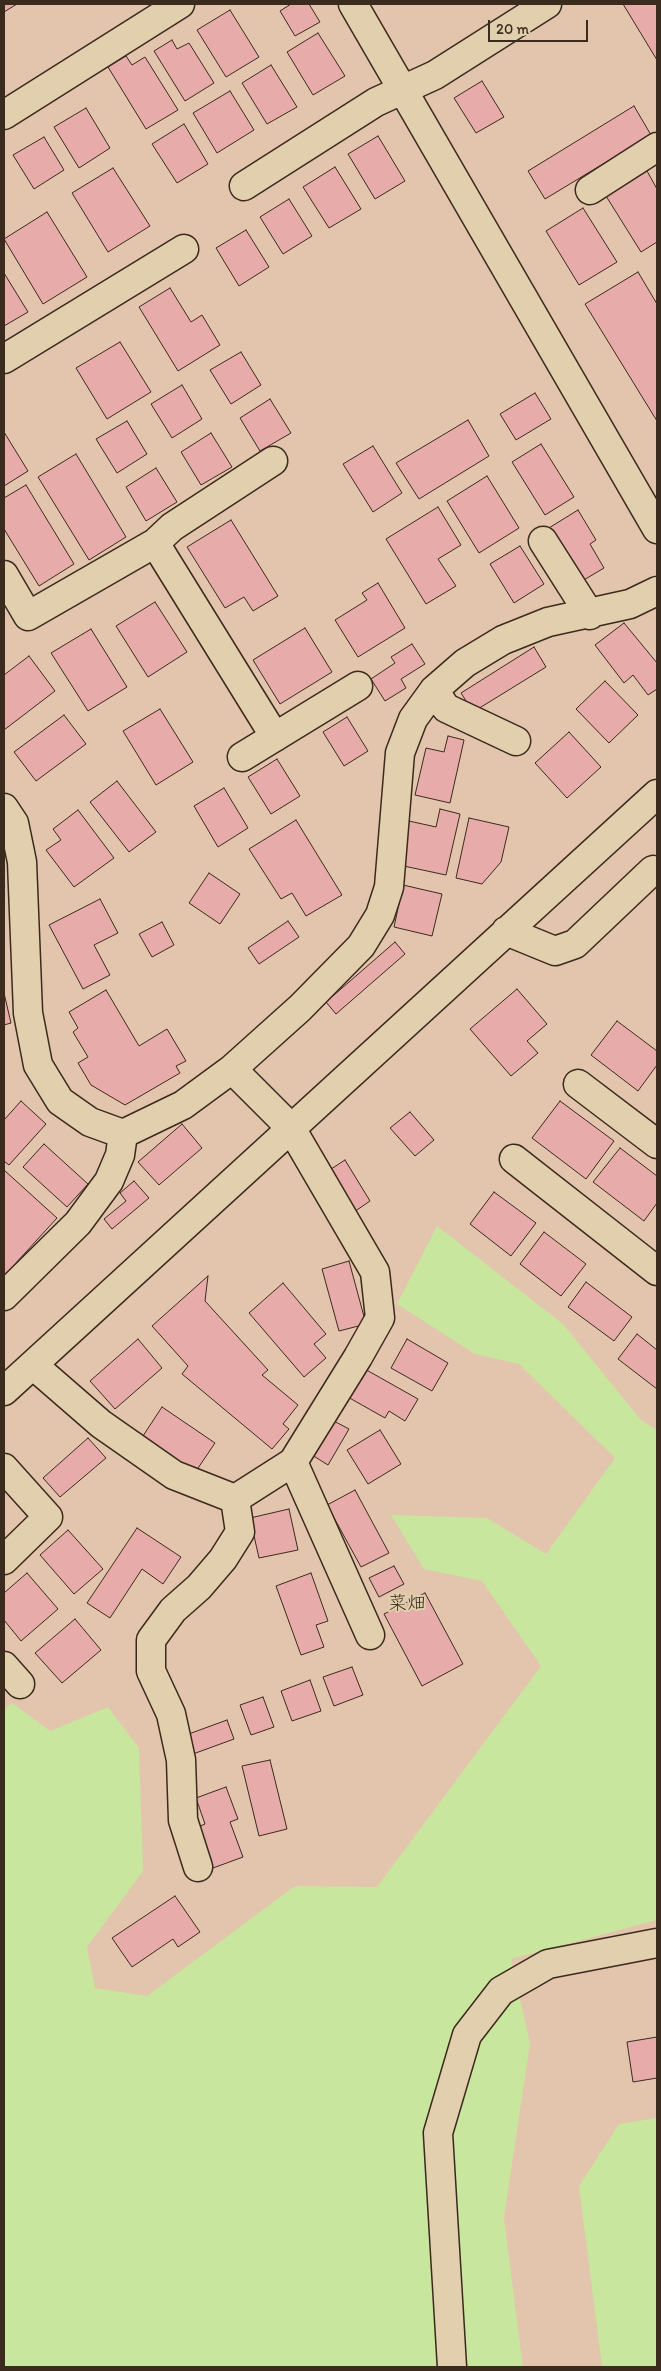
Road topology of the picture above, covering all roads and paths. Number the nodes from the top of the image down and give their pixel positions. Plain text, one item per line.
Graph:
1 (180, 4) edge
2 (353, 4) edge
3 (547, 4) edge
4 (403, 90) junction
5 (4, 115) edge
6 (657, 147) edge
7 (244, 186) dead end
8 (590, 190) dead end
9 (184, 249) dead end
10 (4, 359) edge
11 (273, 461) dead end
12 (657, 528) edge
13 (543, 541) dead end
14 (155, 543) junction
15 (4, 575) edge
16 (657, 592) edge
17 (590, 615) junction
18 (358, 686) dead end
19 (434, 690) junction
20 (275, 737) junction
21 (516, 741) dead end
22 (242, 757) dead end
23 (652, 806) edge
24 (4, 808) edge
25 (657, 872) edge
26 (506, 931) junction
27 (232, 1069) junction
28 (578, 1084) dead end
29 (291, 1128) junction
30 (123, 1134) junction
31 (657, 1144) edge
32 (514, 1159) dead end
33 (657, 1271) edge
34 (4, 1296) edge
35 (33, 1365) junction
36 (4, 1391) edge
37 (293, 1462) junction
38 (4, 1468) edge
39 (235, 1499) junction
40 (4, 1560) edge
41 (370, 1635) dead end
42 (198, 1867) dead end
43 (657, 1943) edge
44 (452, 2367) edge

1 - 5 street
2 - 4 street
3 - 4 street
4 - 7 street
4 - 12 street
6 - 8 street
9 - 10 street
11 - 14 street
13 - 17 street
14 - 15 street
14 - 20 street
16 - 17 street
17 - 19 street
18 - 20 street
19 - 21 street
19 - 27 street
20 - 22 street
23 - 26 street
24 - 30 street
25 - 26 street
26 - 29 street
27 - 29 street
27 - 30 street
28 - 31 street
29 - 35 street
29 - 37 street
30 - 34 street
32 - 33 street
35 - 36 street
35 - 39 street
37 - 39 street
37 - 41 street
38 - 40 street
39 - 42 street
43 - 44 street

